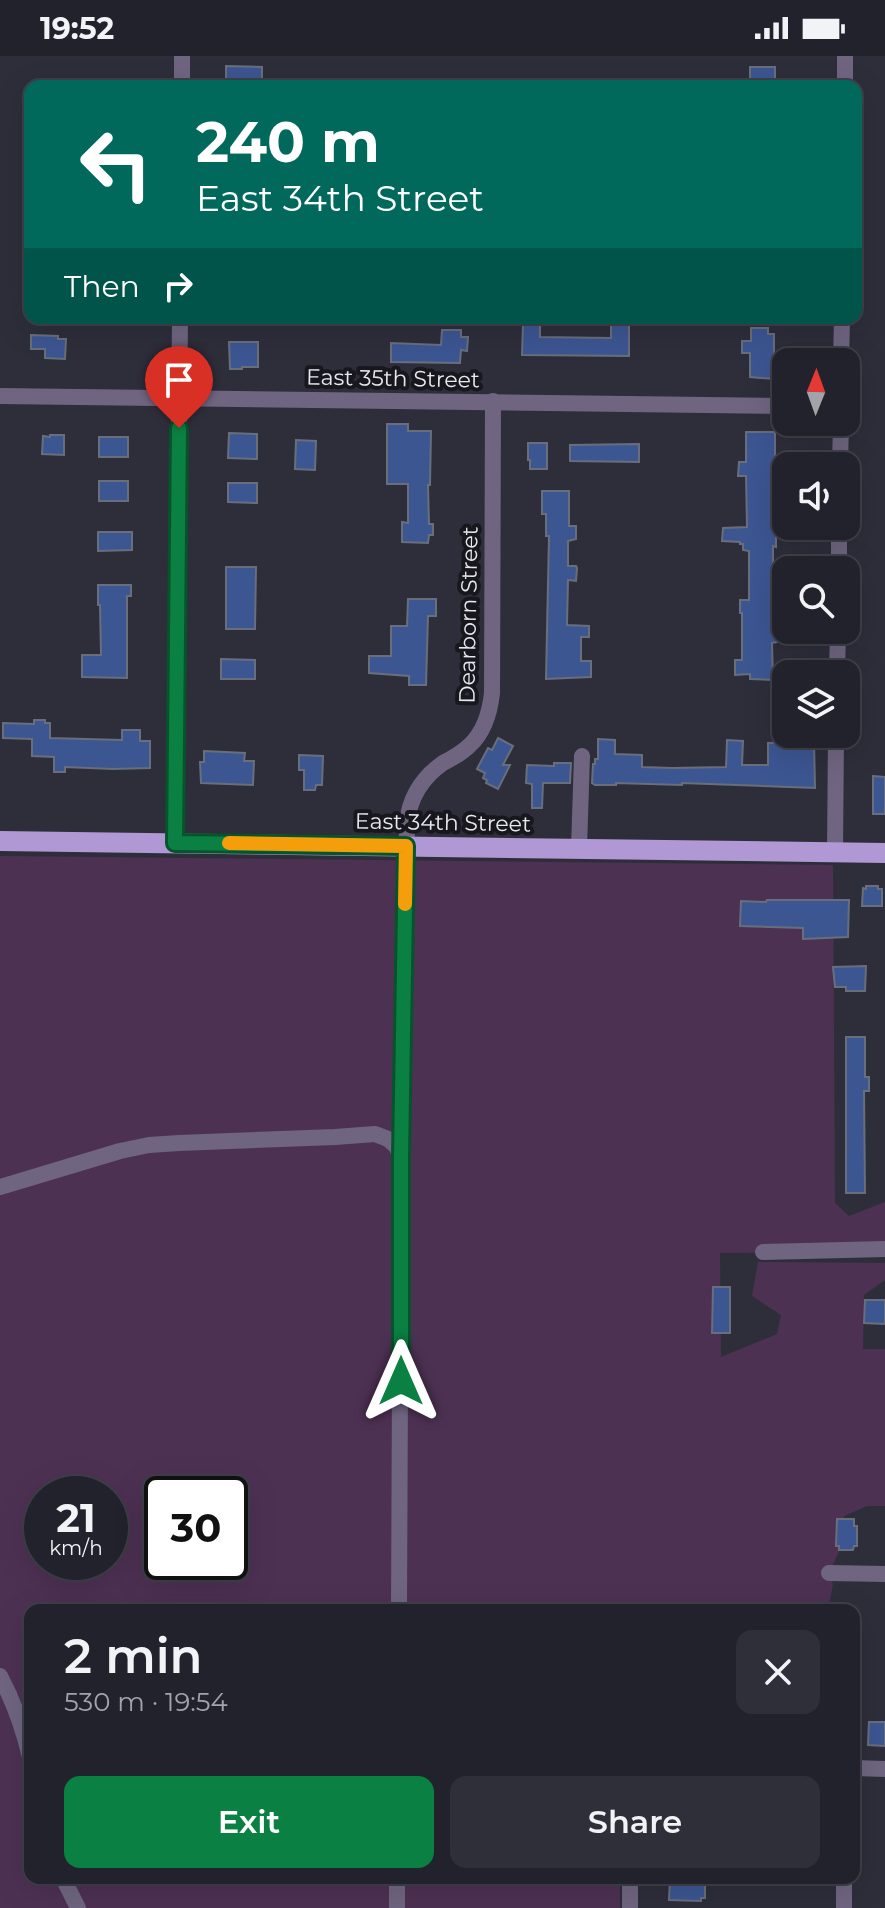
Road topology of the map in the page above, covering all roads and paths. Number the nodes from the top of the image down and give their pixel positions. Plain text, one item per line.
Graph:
1 (182, 56) edge
2 (845, 56) edge
3 (182, 80) edge
4 (845, 80) edge
5 (180, 324) edge
6 (842, 324) edge
7 (841, 348) edge
8 (0, 396) edge
9 (179, 397) junction
10 (493, 401) junction
11 (772, 406) edge
12 (836, 748) edge
13 (582, 756) dead end
14 (0, 841) edge
15 (175, 843) junction
16 (406, 846) junction
17 (579, 848) junction
18 (835, 852) junction
19 (885, 853) edge
20 (401, 1157) junction
21 (0, 1187) edge
22 (885, 1249) edge
23 (763, 1252) dead end
24 (829, 1573) dead end
25 (885, 1574) edge
26 (399, 1604) edge
27 (0, 1676) edge
28 (24, 1734) edge
29 (860, 1768) edge
30 (885, 1769) edge
31 (66, 1884) edge
32 (397, 1884) edge
33 (630, 1884) edge
34 (844, 1884) edge
35 (78, 1908) edge
36 (397, 1908) edge
37 (630, 1908) edge
38 (844, 1908) edge

1 - 3 street
2 - 4 street
5 - 9 street
6 - 7 street
8 - 9 street, East 35th Street
9 - 10 street, East 35th Street
9 - 15 street
10 - 11 street, East 35th Street
10 - 16 street, Dearborn Street
12 - 18 street
13 - 17 street
14 - 15 main road, East 34th Street
15 - 16 main road, East 34th Street
16 - 17 main road, East 34th Street
16 - 20 street, Dearborn Street
17 - 18 main road, East 34th Street
18 - 19 main road, East 34th Street
20 - 21 street
20 - 26 street, Dearborn Street
22 - 23 street
24 - 25 street
27 - 28 street
29 - 30 street
31 - 35 street
32 - 36 street
33 - 37 street
34 - 38 street

